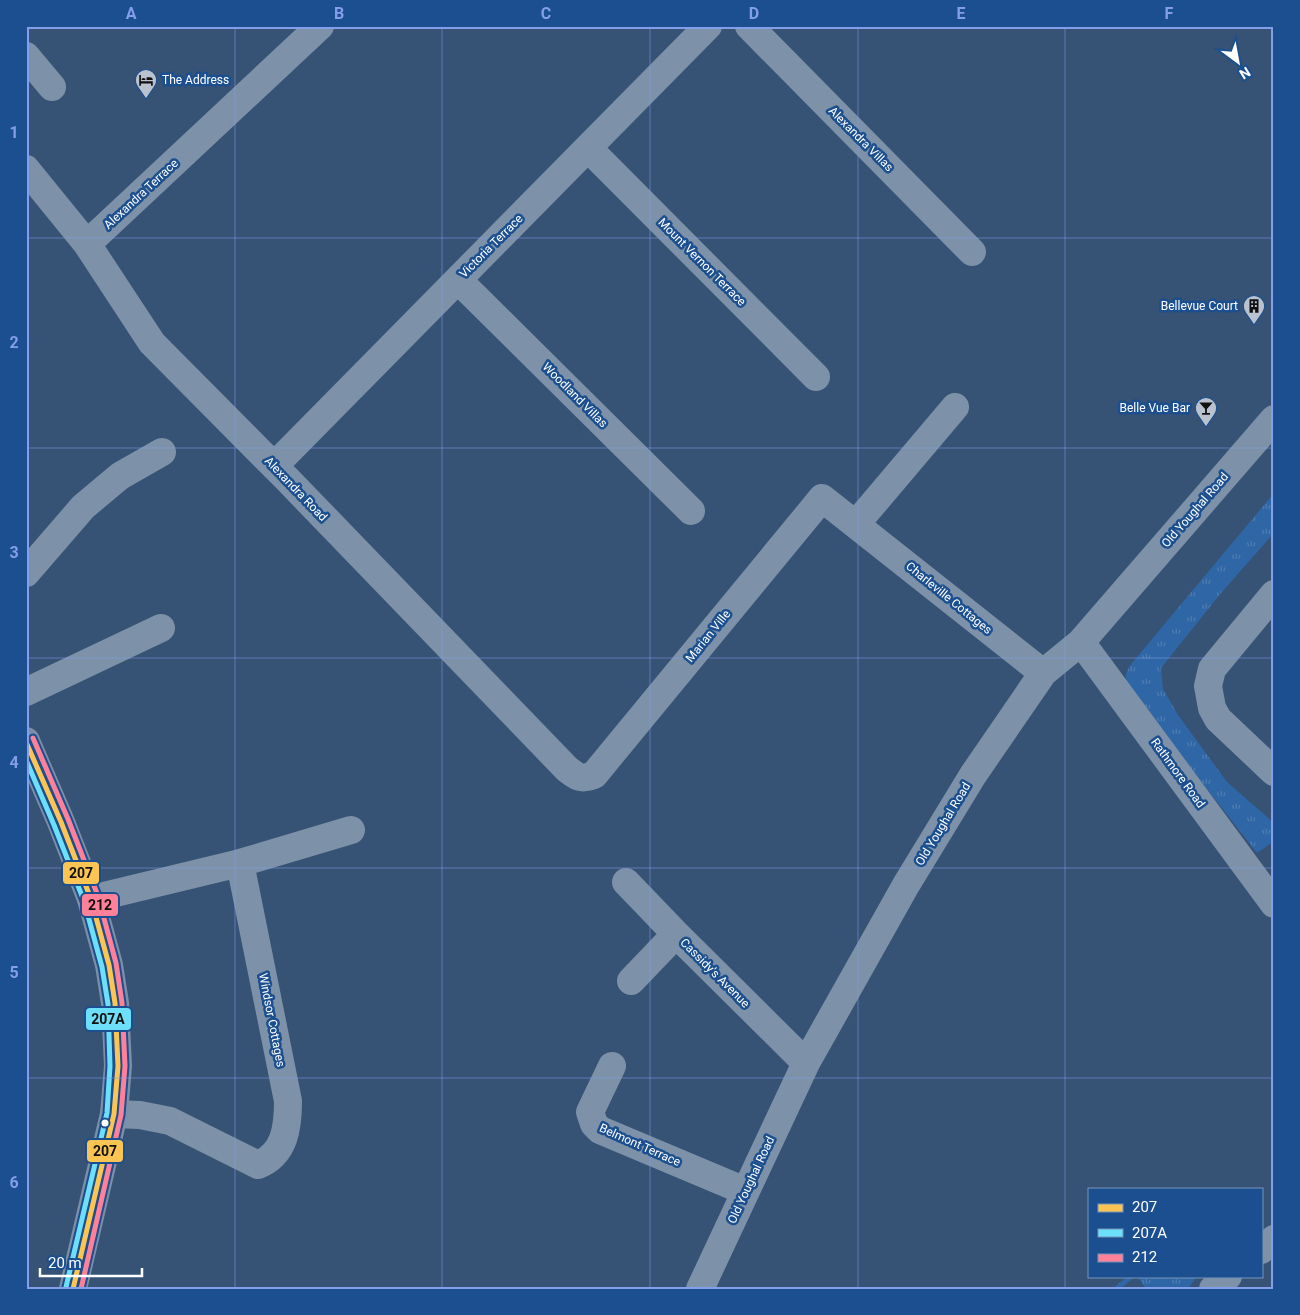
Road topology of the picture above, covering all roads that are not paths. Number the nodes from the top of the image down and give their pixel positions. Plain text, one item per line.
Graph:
1 (320, 26) edge
2 (708, 26) edge
3 (750, 26) edge
4 (26, 56) edge
5 (52, 86) dead end
6 (588, 148) junction
7 (26, 169) edge
8 (87, 244) junction
9 (972, 252) dead end
10 (458, 280) junction
11 (816, 377) dead end
12 (955, 407) dead end
13 (1274, 419) edge
14 (162, 452) dead end
15 (274, 466) junction
16 (822, 498) joint
17 (691, 511) dead end
18 (856, 524) junction
19 (26, 573) edge
20 (1274, 594) edge
21 (161, 628) dead end
22 (1081, 642) junction
23 (1043, 673) junction
24 (26, 692) edge
25 (26, 741) edge
26 (1274, 772) edge
27 (594, 775) joint
28 (351, 830) dead end
29 (240, 863) junction
30 (626, 882) dead end
31 (91, 899) junction
32 (1274, 904) edge
33 (676, 934) junction
34 (631, 981) dead end
35 (806, 1063) junction
36 (612, 1066) dead end
37 (114, 1114) junction
38 (745, 1191) junction
39 (1274, 1239) edge
40 (1262, 1249) edge
41 (1226, 1278) edge
42 (73, 1289) edge
43 (700, 1289) edge
44 (1213, 1289) edge

1 - 8 street, Alexandra Terrace
2 - 6 street, Victoria Terrace
3 - 9 street, Alexandra Villas
4 - 5 street
6 - 10 street, Victoria Terrace
6 - 11 street, Mount Vernon Terrace
7 - 8 street, Alexandra Road
8 - 15 street, Alexandra Road
10 - 15 street, Victoria Terrace
10 - 17 street, Woodland Villas
12 - 18 street
13 - 22 street, Old Youghal Road
14 - 19 street
15 - 27 street, Alexandra Road
16 - 18 street, Charleville Cottages
16 - 27 street, Marian Ville
18 - 23 street, Charleville Cottages
20 - 26 street
21 - 24 street
22 - 23 street, Old Youghal Road
22 - 32 street, Rathmore Road
23 - 35 street, Old Youghal Road
25 - 31 main road
28 - 29 street
29 - 31 street
29 - 37 street, Windsor Cottages
30 - 33 street, Cassidy's Avenue
31 - 37 main road
33 - 34 street
33 - 35 street, Cassidy's Avenue
35 - 38 street, Old Youghal Road
36 - 38 street, Belmont Terrace
37 - 42 main road
38 - 43 street, Old Youghal Road
39 - 40 street
41 - 44 street

